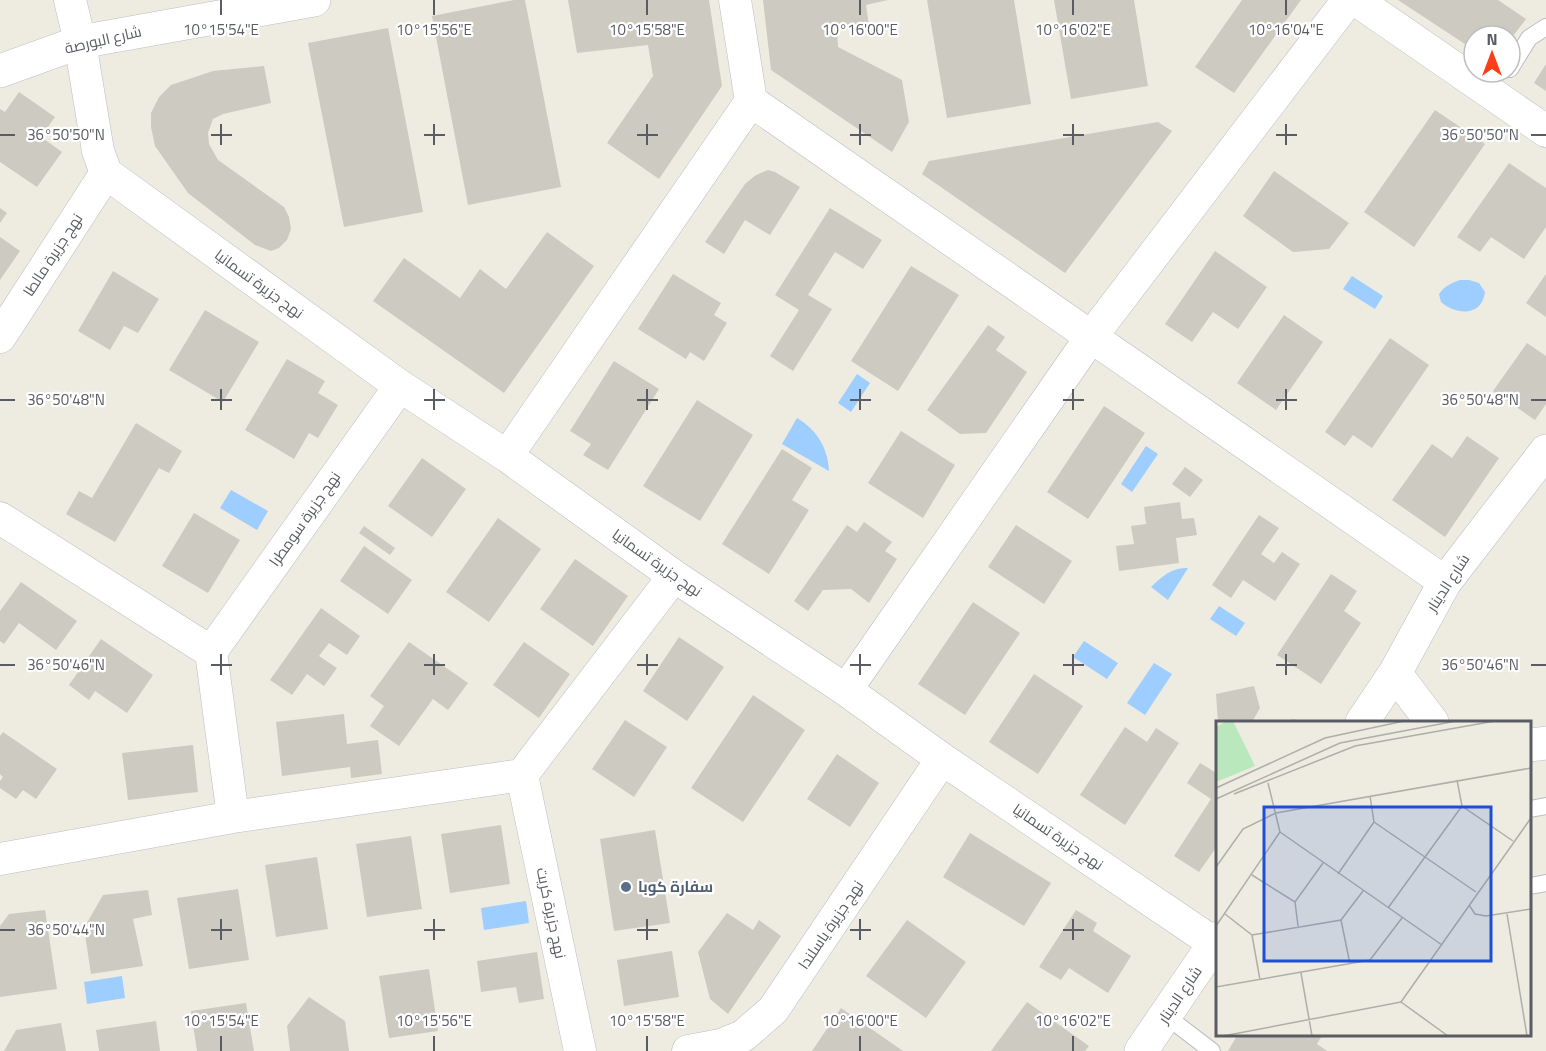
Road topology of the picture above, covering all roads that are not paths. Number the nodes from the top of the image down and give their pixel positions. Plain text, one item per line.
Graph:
1 (70, 0) edge
2 (314, 0) edge
3 (735, 0) edge
4 (1348, 0) edge
5 (1356, 0) edge
6 (1546, 27) edge
7 (80, 42) junction
8 (1522, 49) edge
9 (1462, 57) edge
10 (0, 71) edge
11 (1508, 84) edge
12 (751, 101) junction
13 (1546, 131) edge
14 (106, 173) junction
15 (0, 337) edge
16 (1091, 337) junction
17 (400, 386) junction
18 (1546, 451) edge
19 (507, 456) junction
20 (0, 518) edge
21 (674, 576) junction
22 (1445, 582) junction
23 (211, 652) junction
24 (1395, 673) junction
25 (846, 690) junction
26 (1363, 721) edge
27 (1431, 721) edge
28 (1546, 742) edge
29 (1531, 745) edge
30 (942, 759) junction
31 (522, 775) junction
32 (1546, 806) edge
33 (1531, 809) edge
34 (233, 817) junction
35 (0, 859) edge
36 (1546, 883) edge
37 (1531, 886) edge
38 (1216, 940) edge
39 (1166, 1016) junction
40 (746, 1043) edge
41 (580, 1051) edge
42 (688, 1051) edge
43 (1141, 1051) edge
44 (1212, 1051) edge

1 - 7 street
2 - 7 street, شارع البورصة
3 - 12 street
4 - 16 street
5 - 9 street
6 - 8 lane
7 - 10 street, شارع البورصة
7 - 14 street
11 - 13 street
12 - 16 street
12 - 19 street
14 - 15 street, نهج جزيرة مالطا
14 - 17 street, نهج جزيرة تسمانيا
16 - 22 street
16 - 25 street
17 - 19 street, نهج جزيرة تسمانيا
17 - 23 street, نهج جزيرة سومطرا
18 - 22 street, شارع الدينار
19 - 21 street, نهج جزيرة تسمانيا
20 - 23 street
21 - 25 street, نهج جزيرة تسمانيا
21 - 31 street
22 - 24 street, شارع الدينار
23 - 34 street
24 - 26 street, شارع الدينار
24 - 27 street
25 - 30 street, نهج جزيرة تسمانيا
28 - 29 street
30 - 38 street, نهج جزيرة تسمانيا
30 - 40 street, نهج جزيرة ياسلندا
31 - 34 street
31 - 41 street, نهج جزيرة كريت
32 - 33 lane
34 - 35 street
36 - 37 lane
38 - 39 street, شارع الدينار
39 - 43 street, شارع الدينار
39 - 44 lane
40 - 42 street, نهج جزيرة ياسلندا

